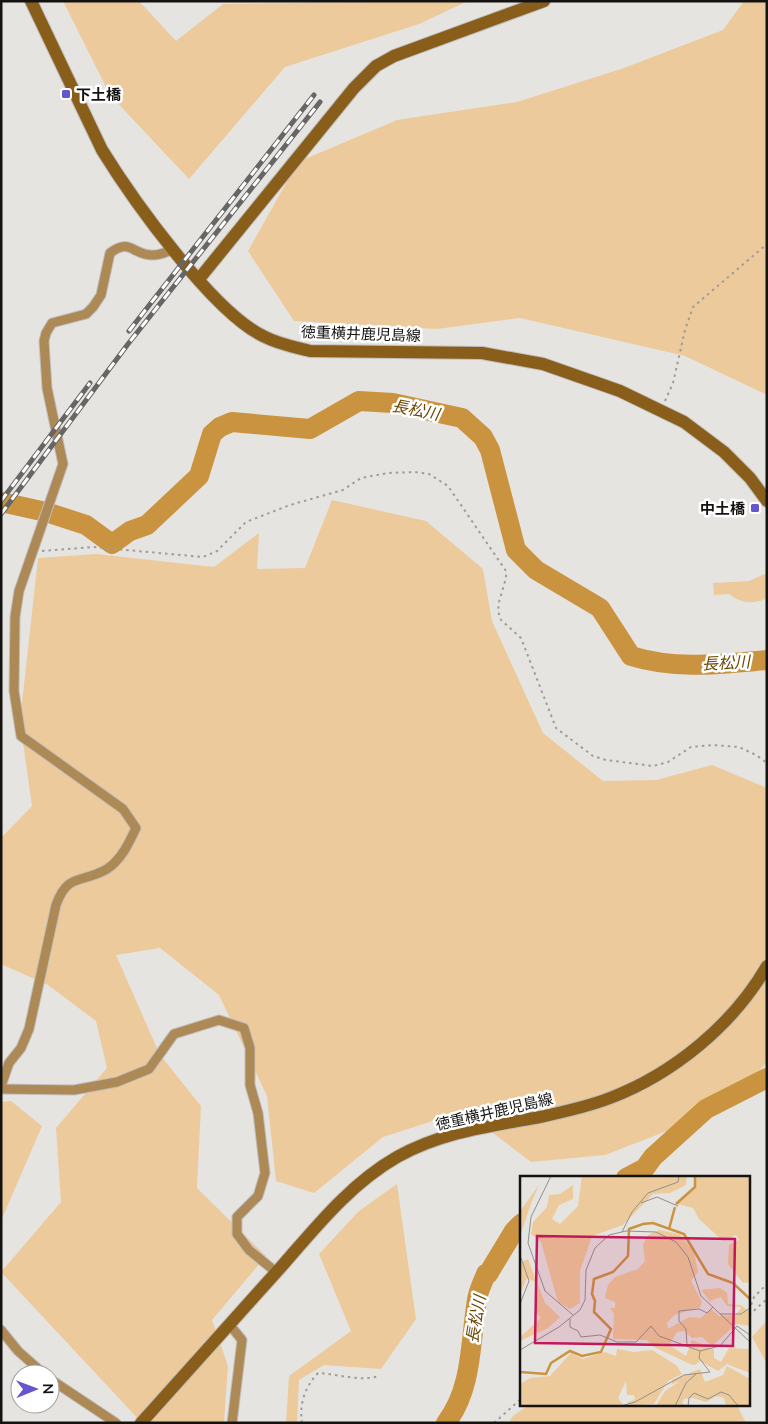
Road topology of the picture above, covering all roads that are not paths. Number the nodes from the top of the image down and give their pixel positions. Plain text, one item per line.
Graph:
1 (31, 1) edge
2 (544, 1) edge
3 (174, 249) junction
4 (199, 279) junction
5 (767, 501) edge
6 (767, 966) edge
7 (1, 1087) edge
8 (276, 1272) junction
9 (229, 1324) junction
10 (1, 1330) edge
11 (33, 1364) edge
12 (60, 1386) edge
13 (116, 1423) edge
14 (141, 1423) edge
15 (232, 1423) edge

1 - 3 main road, 徳重横井鹿児島線
2 - 4 main road
3 - 4 main road, 徳重横井鹿児島線
3 - 7 street
4 - 5 main road, 徳重横井鹿児島線
6 - 8 main road, 徳重横井鹿児島線
7 - 8 street
8 - 9 main road, 徳重横井鹿児島線
9 - 14 main road, 徳重横井鹿児島線
9 - 15 street
10 - 11 street
12 - 13 street

